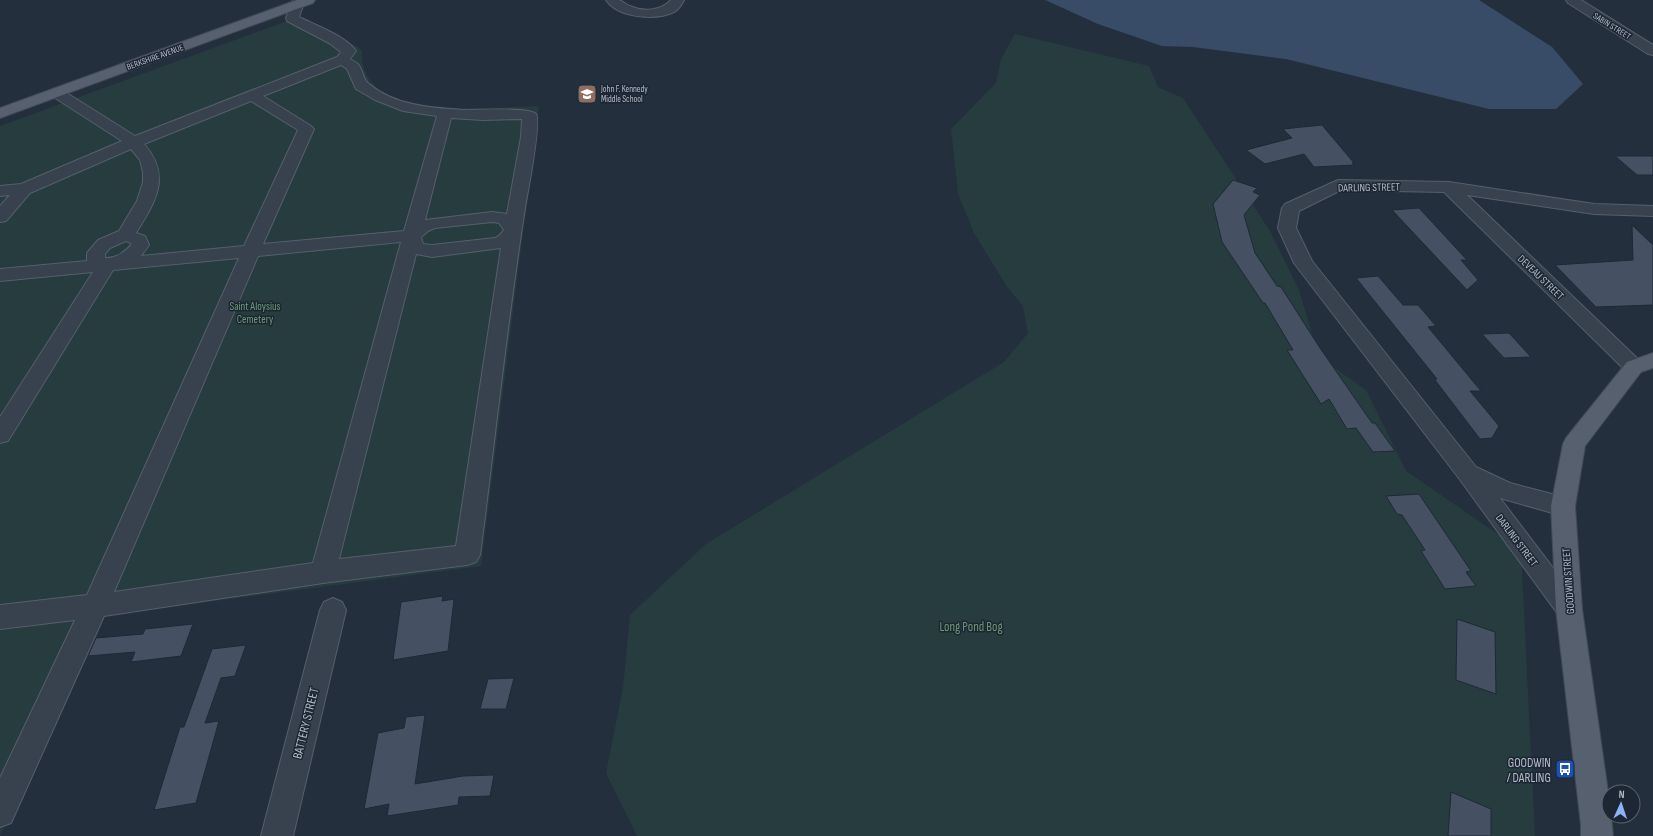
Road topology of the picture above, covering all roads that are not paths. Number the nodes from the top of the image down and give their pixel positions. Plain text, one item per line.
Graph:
1 (612, 0) edge
2 (678, 0) edge
3 (1572, 0) edge
4 (302, 1) edge
5 (1653, 51) edge
6 (342, 60) junction
7 (57, 93) junction
8 (252, 95) junction
9 (0, 113) edge
10 (445, 113) junction
11 (134, 142) junction
12 (1449, 187) junction
13 (24, 189) junction
14 (0, 191) edge
15 (1653, 210) edge
16 (0, 218) edge
17 (513, 230) junction
18 (412, 236) junction
19 (251, 251) junction
20 (107, 265) junction
21 (0, 275) edge
22 (1643, 364) edge
23 (0, 435) edge
24 (1466, 471) junction
25 (1563, 506) junction
26 (323, 572) junction
27 (95, 606) junction
28 (1569, 609) junction
29 (333, 610) dead end
30 (0, 616) edge
31 (0, 812) edge
32 (277, 836) edge
33 (1597, 836) edge

1 - 2 street
3 - 5 street, SABIN STREET
4 - 6 street
4 - 7 main road, BERKSHIRE AVENUE
6 - 8 street
6 - 10 street
7 - 9 main road, BERKSHIRE AVENUE
7 - 11 street
8 - 11 street
8 - 19 street
10 - 17 street
10 - 18 street
11 - 13 street
11 - 20 street
12 - 15 street, DARLING STREET
12 - 22 street, DEVEAU STREET
12 - 24 street, DARLING STREET
13 - 14 street
13 - 16 street
17 - 18 street
17 - 18 street
17 - 26 street
18 - 19 street
18 - 26 street
19 - 20 street
19 - 27 street
20 - 21 street
20 - 23 street
22 - 25 main road, GOODWIN STREET
24 - 25 street, DARLING STREET
24 - 28 street, DARLING STREET
25 - 28 main road, GOODWIN STREET
26 - 27 street
27 - 30 street
27 - 31 street
28 - 33 main road, GOODWIN STREET
29 - 32 street, BATTERY STREET

